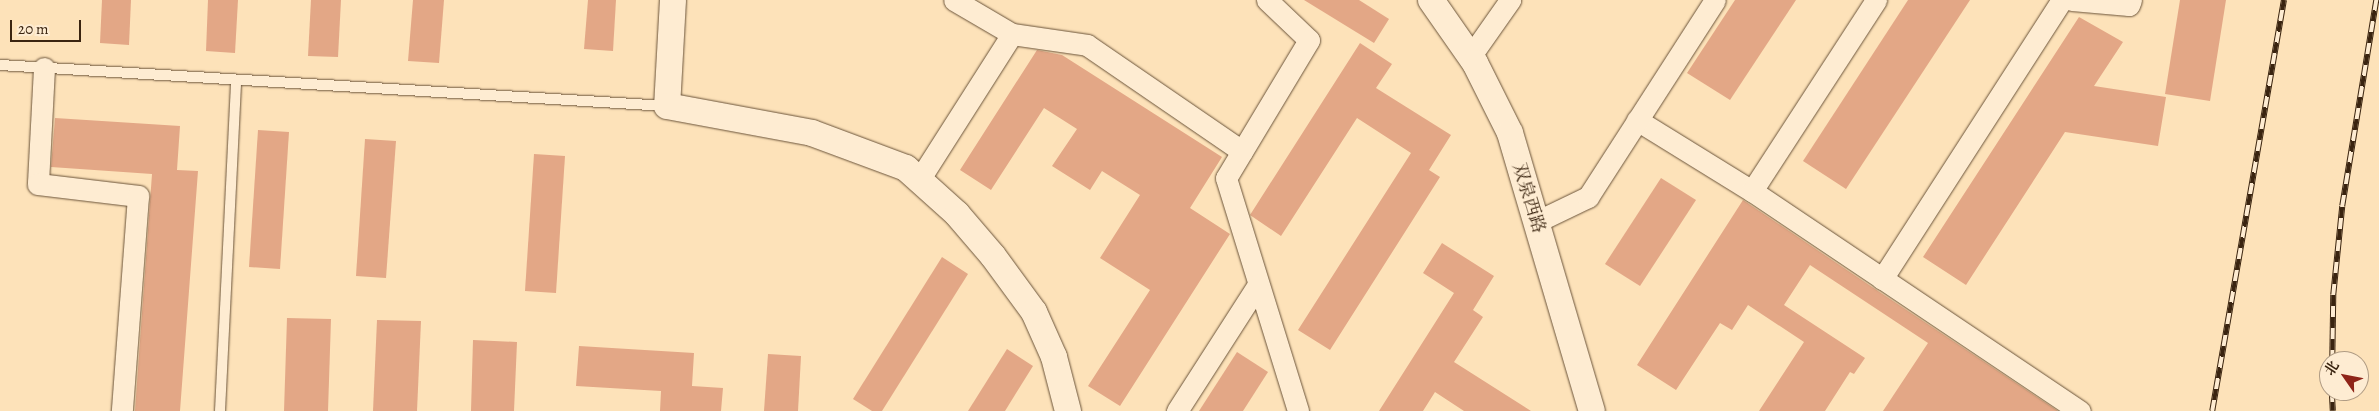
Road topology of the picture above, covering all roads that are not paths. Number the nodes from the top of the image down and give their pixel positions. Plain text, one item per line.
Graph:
1 (673, 0) edge
2 (954, 0) edge
3 (1267, 0) edge
4 (1431, 0) edge
5 (1510, 0) edge
6 (1715, 0) edge
7 (1876, 0) edge
8 (2062, 0) edge
9 (2072, 0) edge
10 (2131, 0) edge
11 (1012, 34) junction
12 (1470, 57) junction
13 (0, 65) edge
14 (44, 68) junction
15 (236, 81) junction
16 (667, 106) junction
17 (1637, 120) junction
18 (1242, 151) junction
19 (919, 180) junction
20 (1752, 191) junction
21 (1536, 222) junction
22 (1882, 279) junction
23 (1258, 285) junction
24 (1295, 402) edge
25 (122, 411) edge
26 (220, 411) edge
27 (1068, 411) edge
28 (1177, 411) edge
29 (1279, 411) edge
30 (1592, 411) edge
31 (2080, 411) edge

1 - 16 street
2 - 11 street
3 - 18 street
4 - 12 street, 双泉西路
5 - 12 street
6 - 17 street
7 - 20 street
8 - 22 street
9 - 10 street
11 - 18 street
11 - 19 street
12 - 21 street, 双泉西路
13 - 14 lane
14 - 15 lane
14 - 25 street
15 - 16 lane
15 - 26 lane
16 - 19 street
17 - 20 street
17 - 21 street
18 - 23 street
19 - 27 street
20 - 22 street
21 - 30 street, 双泉西路
22 - 31 street
23 - 24 street
23 - 28 street
24 - 29 street

